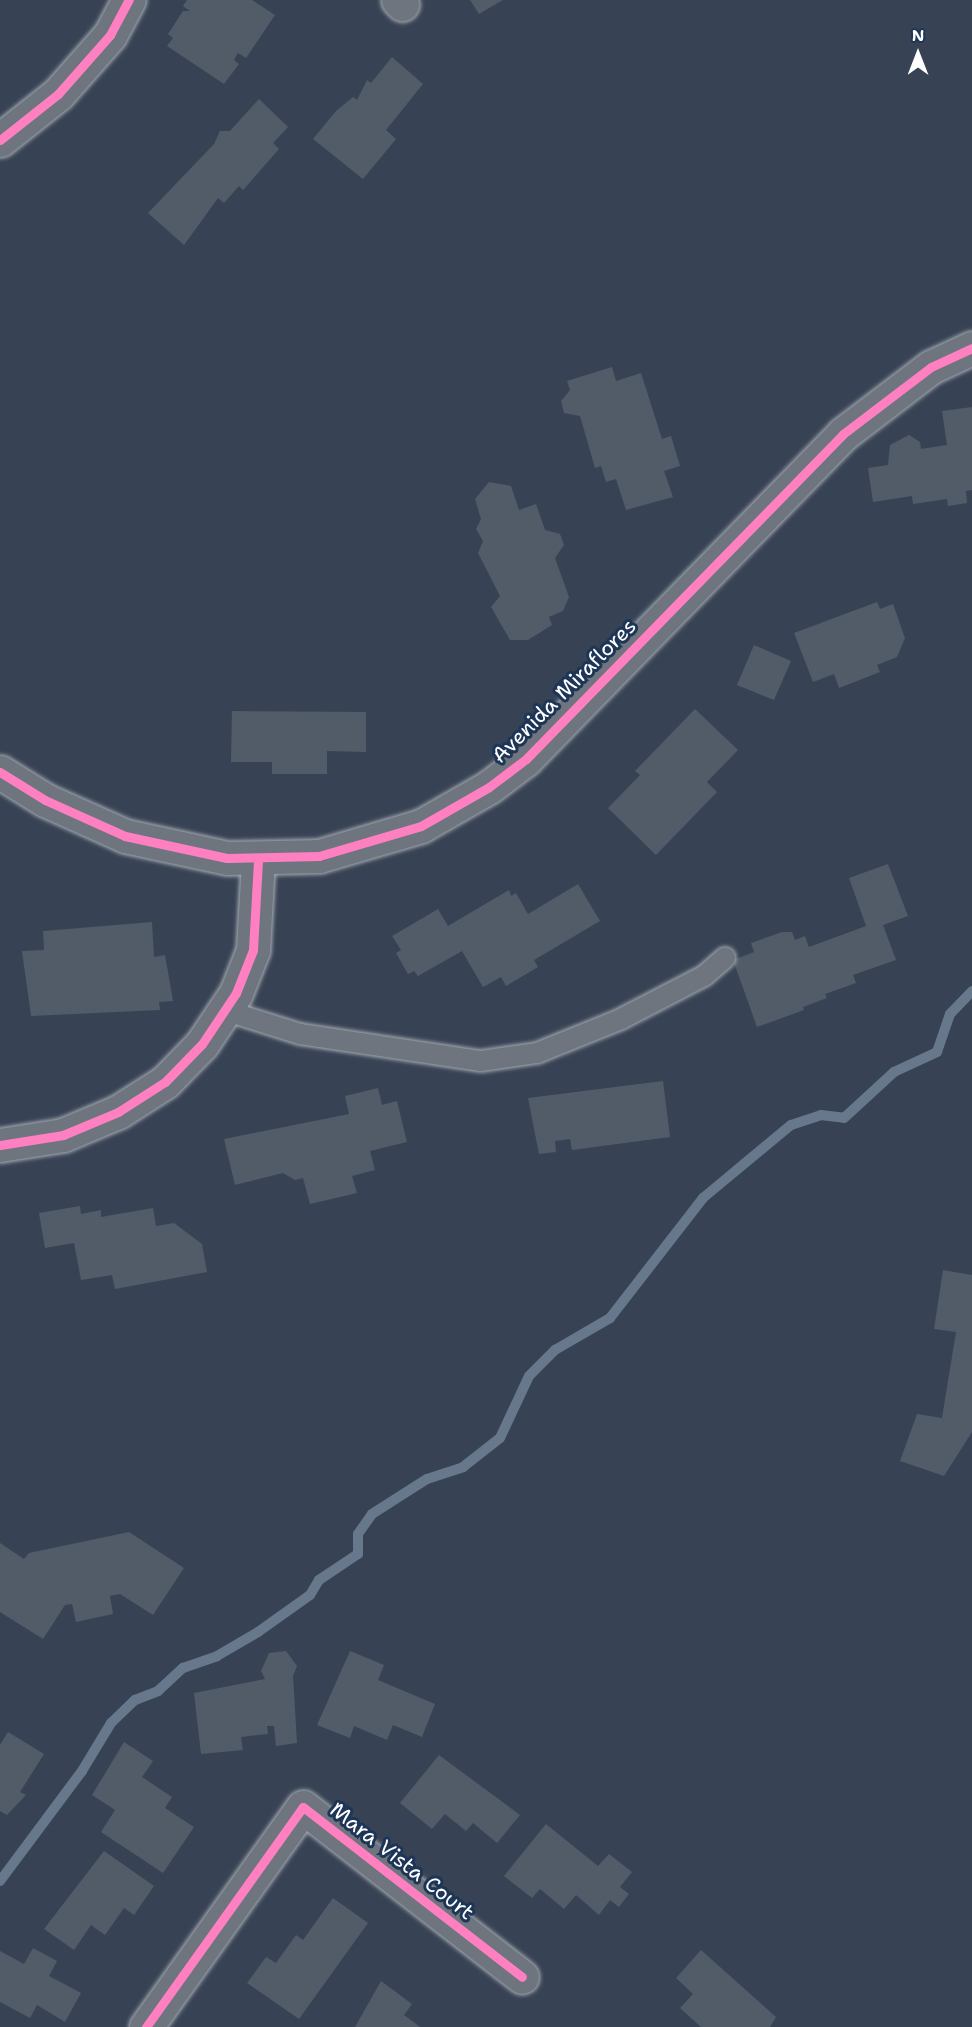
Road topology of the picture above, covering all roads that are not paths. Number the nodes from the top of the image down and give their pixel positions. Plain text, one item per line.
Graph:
1 (129, 0) edge
2 (0, 140) edge
3 (972, 348) edge
4 (0, 772) edge
5 (258, 860) junction
6 (725, 958) dead end
7 (227, 1011) junction
8 (0, 1145) edge
9 (522, 1977) dead end
10 (146, 2027) edge

1 - 2 street
3 - 5 street, Avenida Miraflores
4 - 5 street, Avenida Miraflores
5 - 7 street
6 - 7 lane
7 - 8 street
9 - 10 street, Mara Vista Court

